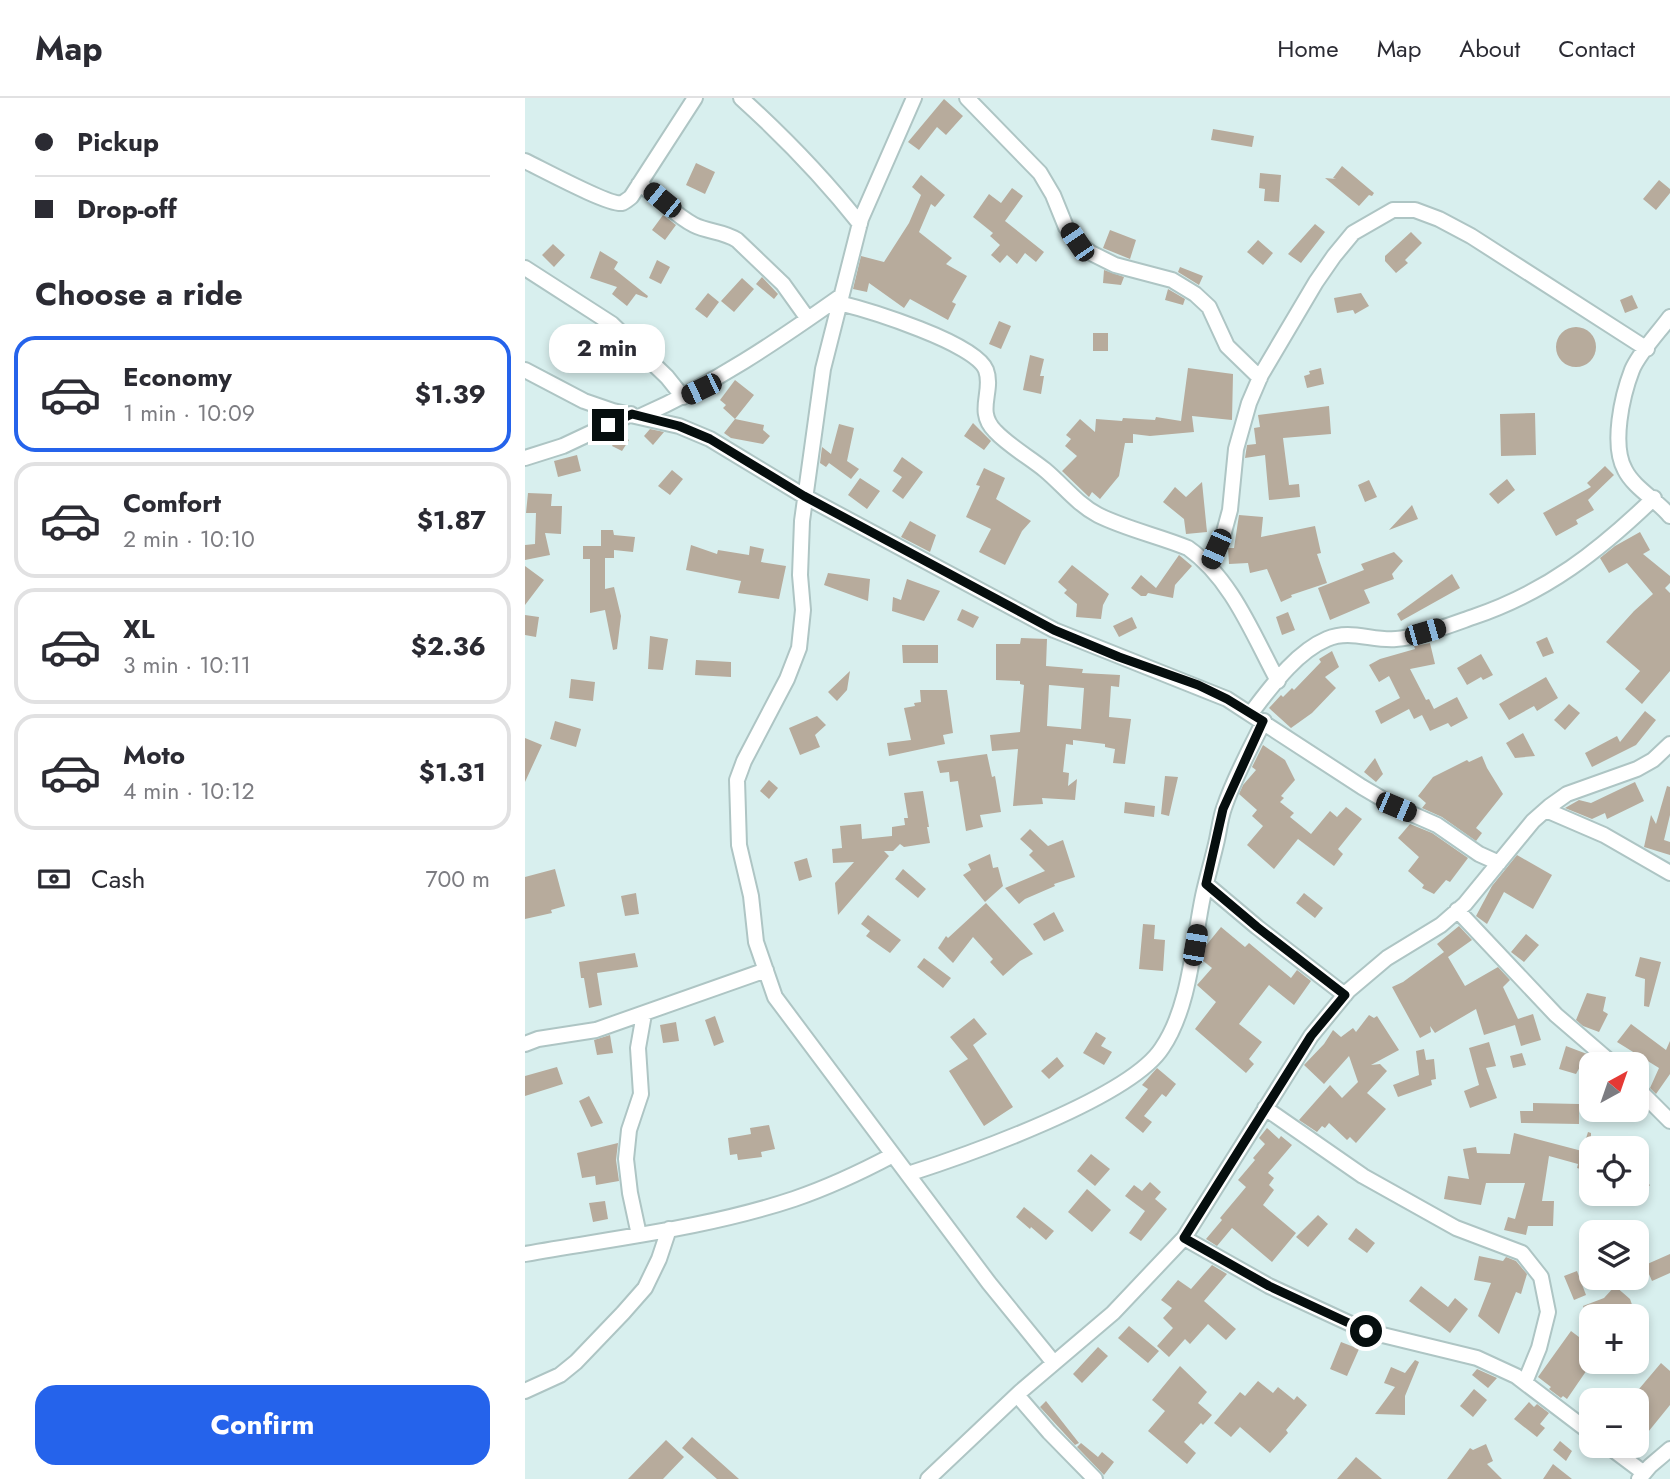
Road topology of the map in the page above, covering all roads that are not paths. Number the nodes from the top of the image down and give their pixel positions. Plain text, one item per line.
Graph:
1 (695, 98) edge
2 (741, 98) edge
3 (914, 98) edge
4 (967, 98) edge
5 (525, 160) edge
6 (639, 184) junction
7 (860, 224) junction
8 (525, 268) edge
9 (840, 299) junction
10 (1670, 317) edge
11 (808, 319) junction
12 (1647, 349) junction
13 (525, 370) edge
14 (1260, 378) junction
15 (683, 397) junction
16 (636, 415) junction
17 (525, 458) edge
18 (804, 496) junction
19 (1654, 498) junction
20 (1670, 516) edge
21 (1209, 565) junction
22 (1278, 681) junction
23 (1251, 713) junction
24 (1263, 721) junction
25 (1670, 744) edge
26 (1546, 810) junction
27 (1499, 863) junction
28 (1670, 873) edge
29 (1206, 884) junction
30 (1457, 910) junction
31 (766, 970) junction
32 (1345, 995) junction
33 (644, 1014) junction
34 (525, 1044) edge
35 (1599, 1052) edge
36 (1649, 1100) edge
37 (1265, 1108) junction
38 (1670, 1121) edge
39 (893, 1155) junction
40 (908, 1174) junction
41 (669, 1229) junction
42 (639, 1235) junction
43 (1184, 1238) junction
44 (525, 1254) edge
45 (1054, 1363) junction
46 (1525, 1382) junction
47 (525, 1391) edge
48 (1017, 1395) junction
49 (1579, 1424) edge
50 (1670, 1449) edge
51 (1622, 1458) edge
52 (1642, 1476) edge
53 (928, 1479) edge
54 (1095, 1479) edge

1 - 6 street
2 - 7 street
3 - 7 street
4 - 14 street
5 - 6 street
6 - 11 street
7 - 9 street
8 - 15 street
9 - 11 street
9 - 18 street
9 - 21 street
10 - 12 street
11 - 15 street
12 - 14 street
12 - 19 street
13 - 16 street
14 - 21 street
15 - 16 street
16 - 17 street
16 - 18 street
18 - 23 street
18 - 31 street
19 - 20 street
19 - 22 street
21 - 22 street
22 - 23 street
23 - 24 street
24 - 27 street
24 - 29 street
25 - 26 street
26 - 27 street
26 - 28 street
27 - 30 street
29 - 32 street
29 - 40 street
30 - 32 street
30 - 35 street
31 - 33 street
31 - 39 street
32 - 37 street
33 - 34 street
33 - 42 street
36 - 38 street
37 - 43 street
37 - 46 street
39 - 40 street
39 - 41 street
40 - 45 street
41 - 42 street
41 - 47 street
42 - 44 street
43 - 45 street
43 - 46 street
45 - 48 street
46 - 49 street
48 - 53 street
48 - 54 street
50 - 52 street
51 - 52 street

